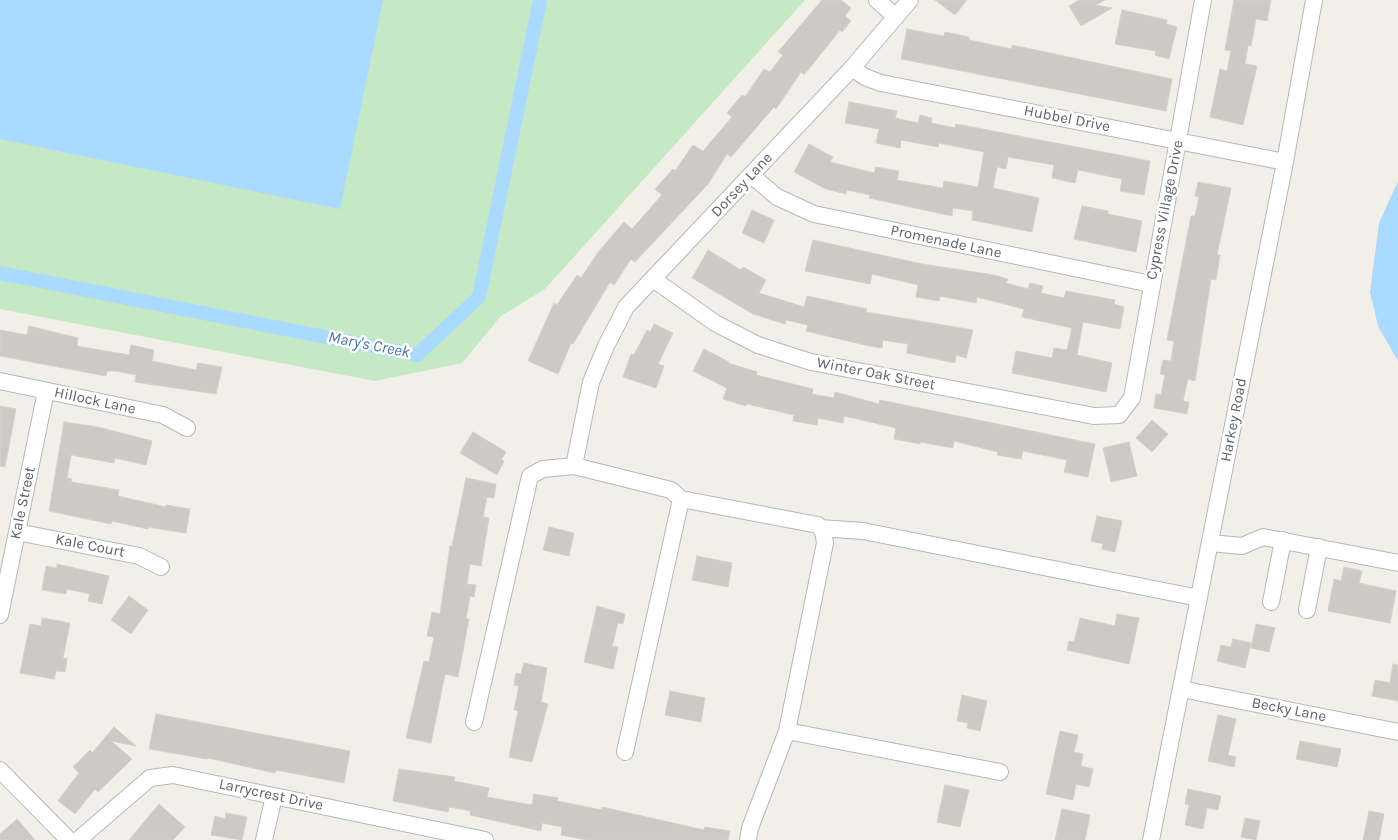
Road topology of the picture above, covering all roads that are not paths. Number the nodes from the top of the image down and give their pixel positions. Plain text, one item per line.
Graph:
1 (877, 0) edge
2 (910, 0) edge
3 (1203, 0) edge
4 (1314, 0) edge
5 (896, 16) junction
6 (852, 68) junction
7 (1178, 140) junction
8 (1285, 162) junction
9 (751, 175) junction
10 (653, 279) junction
11 (1151, 284) junction
12 (0, 381) edge
13 (46, 390) junction
14 (1119, 415) joint
15 (187, 428) dead end
16 (574, 466) junction
17 (681, 499) junction
18 (820, 528) junction
19 (18, 532) junction
20 (1282, 540) junction
21 (1210, 543) junction
22 (1319, 547) junction
23 (1398, 563) edge
24 (161, 567) dead end
25 (1199, 598) junction
26 (1271, 602) dead end
27 (1308, 610) dead end
28 (0, 615) edge
29 (1181, 689) junction
30 (474, 722) dead end
31 (787, 731) junction
32 (1398, 732) edge
33 (625, 752) dead end
34 (0, 770) edge
35 (1000, 772) dead end
36 (274, 796) junction
37 (749, 834) edge
38 (457, 837) edge
39 (69, 840) edge
40 (78, 840) edge
41 (264, 840) edge
42 (485, 840) edge
43 (1151, 840) edge

1 - 5 street
2 - 5 street, Dorsey Lane
3 - 7 street, Cypress Village Drive
4 - 8 street, Harkey Road
5 - 6 street, Dorsey Lane
6 - 7 street, Hubbel Drive
6 - 9 street, Dorsey Lane
7 - 8 street, Hubbel Drive
7 - 11 street, Cypress Village Drive
8 - 21 street, Harkey Road
9 - 10 street, Dorsey Lane
9 - 11 street, Promenade Lane
10 - 14 street, Winter Oak Street
10 - 16 street, Dorsey Lane
11 - 14 street, Cypress Village Drive
12 - 13 street, Hillock Lane
13 - 15 street, Hillock Lane
13 - 19 street, Kale Street
16 - 17 street
16 - 30 street
17 - 18 street
17 - 33 street
18 - 25 street
18 - 31 street
19 - 24 street, Kale Court
19 - 28 street, Kale Street
20 - 21 street
20 - 22 street
20 - 26 street
21 - 25 street, Harkey Road
22 - 23 street
22 - 27 street
25 - 29 street, Harkey Road
29 - 32 street, Becky Lane
29 - 43 street, Harkey Road
31 - 35 street
31 - 37 street
34 - 39 street
36 - 38 street, Larrycrest Drive
36 - 40 street, Larrycrest Drive
36 - 41 street
38 - 42 street, Larrycrest Drive

